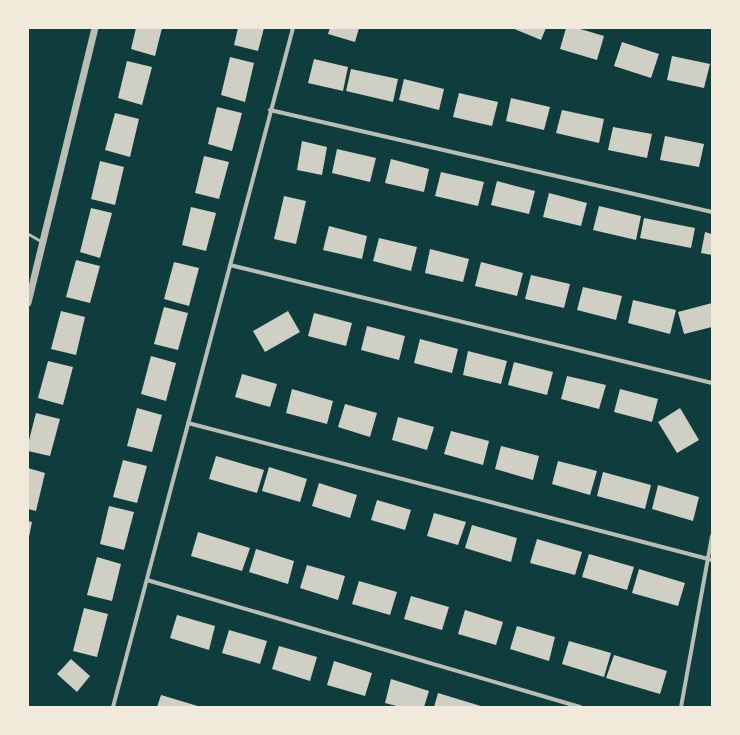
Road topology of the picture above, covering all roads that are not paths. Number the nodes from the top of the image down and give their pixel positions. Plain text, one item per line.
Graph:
1 (96, 28) edge
2 (293, 28) edge
3 (270, 110) junction
4 (712, 212) edge
5 (28, 234) edge
6 (43, 243) junction
7 (230, 265) junction
8 (28, 303) edge
9 (712, 383) edge
10 (188, 423) junction
11 (712, 536) edge
12 (710, 560) edge
13 (147, 580) junction
14 (113, 707) edge
15 (580, 707) edge
16 (681, 707) edge

1 - 6 street
2 - 3 street
3 - 4 street
3 - 7 street
5 - 6 lane
6 - 8 street
7 - 9 street
7 - 10 street
10 - 12 street
10 - 13 street
11 - 12 street
12 - 16 street
13 - 14 street
13 - 15 street

